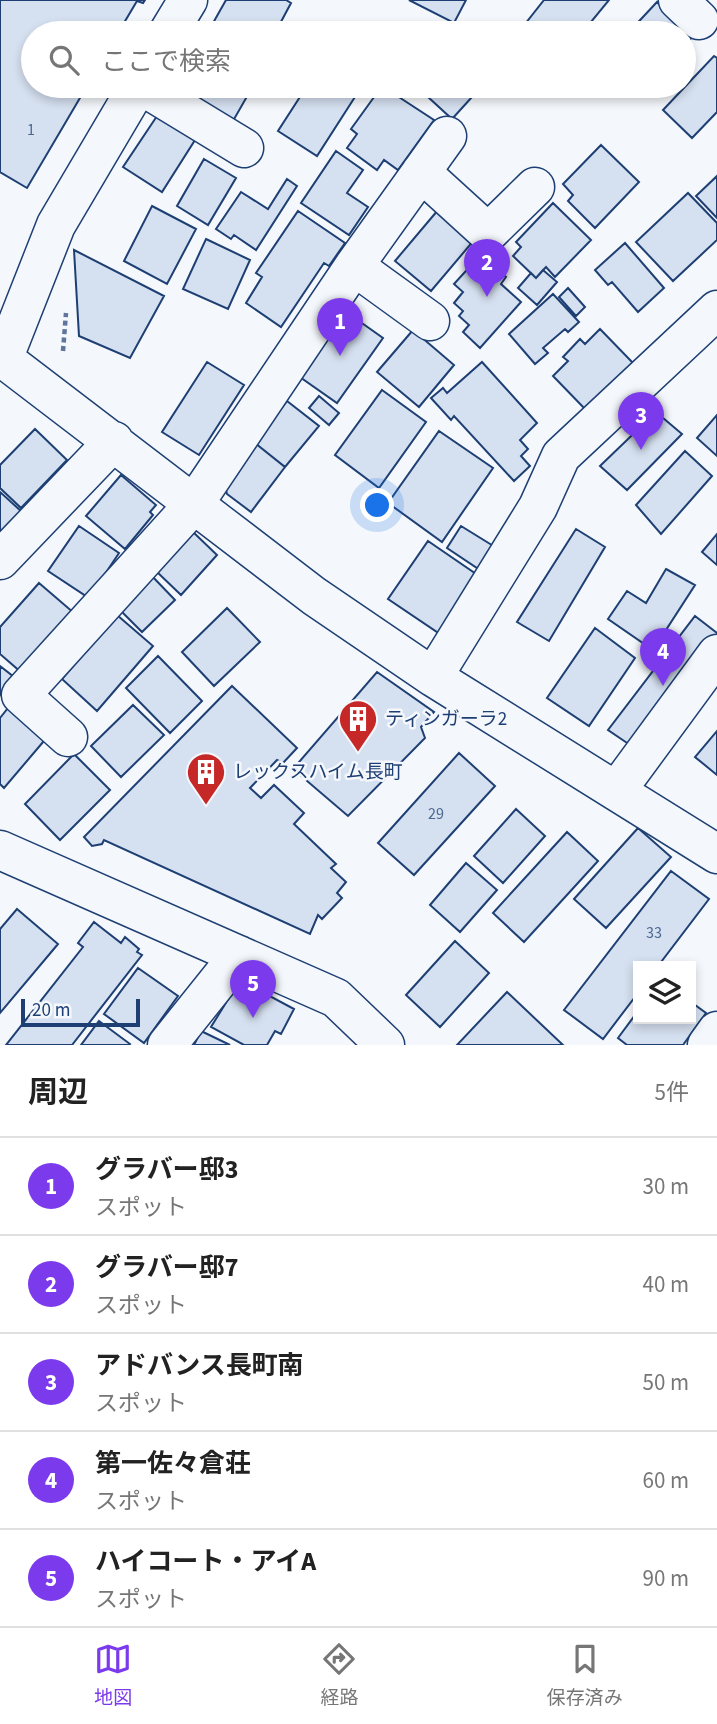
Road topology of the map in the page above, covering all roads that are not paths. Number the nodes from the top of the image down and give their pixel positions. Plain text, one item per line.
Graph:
1 (188, 0) edge
2 (175, 21) edge
3 (133, 98) edge
4 (160, 98) edge
5 (447, 136) dead end
6 (244, 148) dead end
7 (421, 172) junction
8 (535, 187) dead end
9 (354, 266) junction
10 (13, 291) edge
11 (429, 321) dead end
12 (709, 332) edge
13 (2, 357) edge
14 (114, 441) junction
15 (194, 504) junction
16 (0, 560) edge
17 (717, 654) edge
18 (433, 677) junction
19 (68, 737) dead end
20 (617, 790) junction
21 (0, 850) edge
22 (717, 854) edge
23 (239, 955) junction
24 (717, 1031) edge
25 (167, 1045) edge
26 (385, 1045) edge
27 (707, 1045) edge

1 - 2 street
3 - 10 street
4 - 6 street
5 - 7 street
7 - 8 street
7 - 9 street
9 - 11 street
9 - 15 street
10 - 13 street
12 - 18 street
13 - 14 street
14 - 15 street
14 - 16 street
15 - 18 street
15 - 19 street
17 - 20 street
18 - 20 street
20 - 22 street
21 - 23 street
23 - 25 street
23 - 26 street
24 - 27 street

